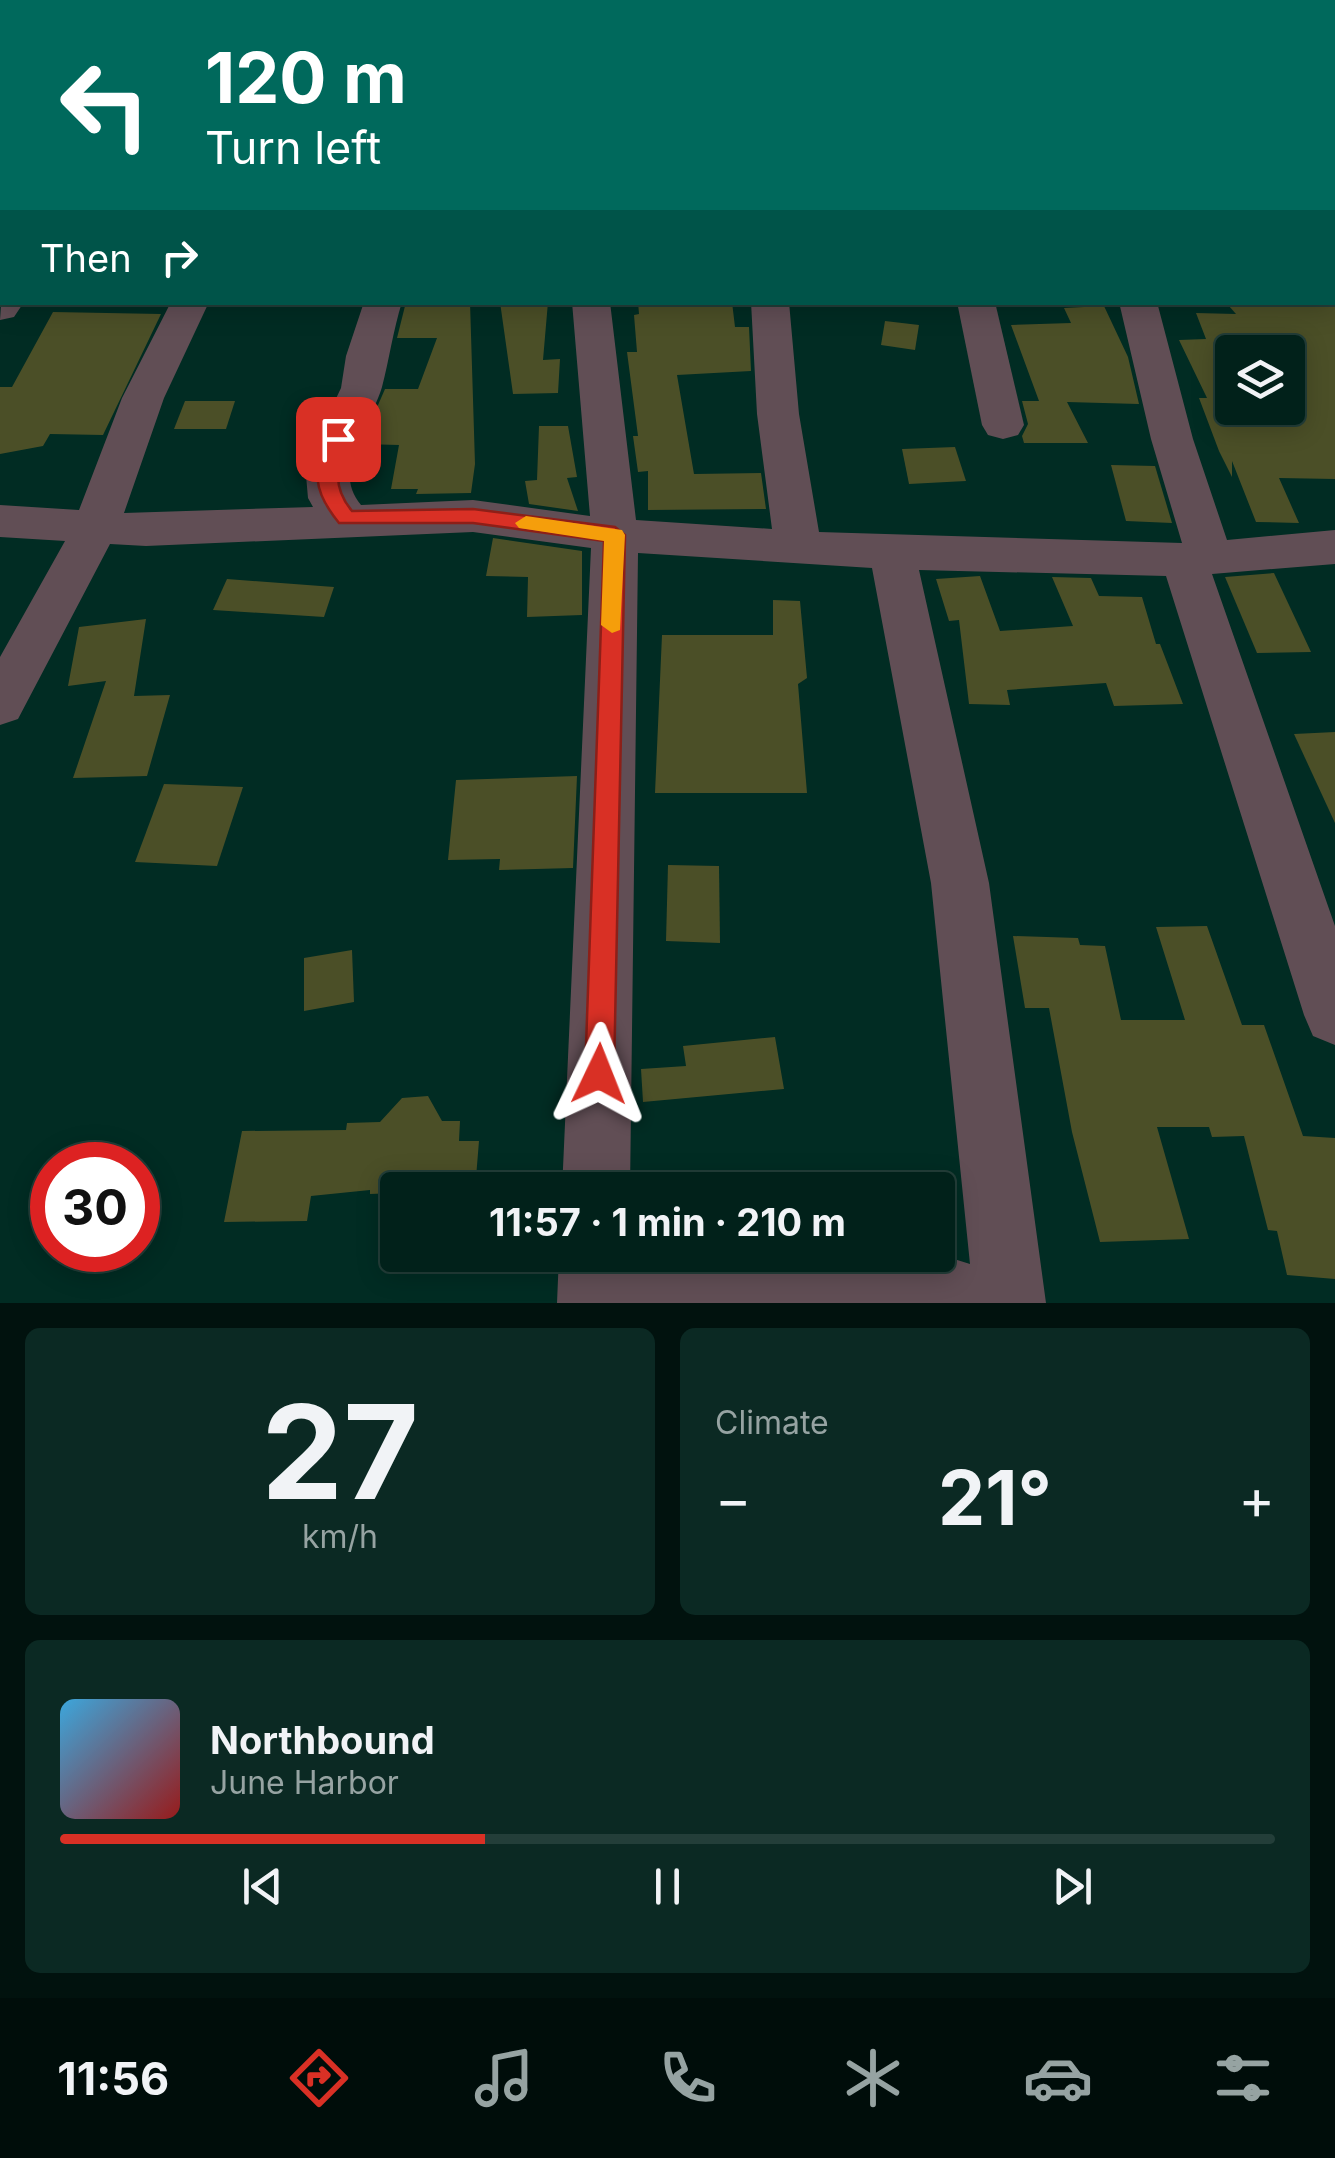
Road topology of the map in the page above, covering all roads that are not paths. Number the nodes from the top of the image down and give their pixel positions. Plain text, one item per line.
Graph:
1 (189, 305) edge
2 (382, 305) edge
3 (591, 305) edge
4 (770, 305) edge
5 (977, 305) edge
6 (1139, 305) edge
7 (1003, 425) dead end
8 (346, 518) junction
9 (0, 521) edge
10 (96, 526) junction
11 (615, 535) junction
12 (798, 547) junction
13 (1335, 547) edge
14 (892, 553) junction
15 (1197, 559) junction
16 (0, 704) edge
17 (1335, 1015) edge
18 (597, 1172) edge
19 (593, 1272) edge
20 (592, 1303) edge
21 (610, 1303) edge
22 (980, 1303) edge
23 (1010, 1303) edge

1 - 10 street
2 - 8 street
3 - 11 street
4 - 12 street
5 - 7 street
6 - 15 street
8 - 10 street
8 - 11 street
9 - 10 street
10 - 16 street
11 - 12 street
11 - 18 street
12 - 14 street
13 - 15 street
14 - 15 street
14 - 23 street
15 - 17 street
19 - 20 street
21 - 22 street

